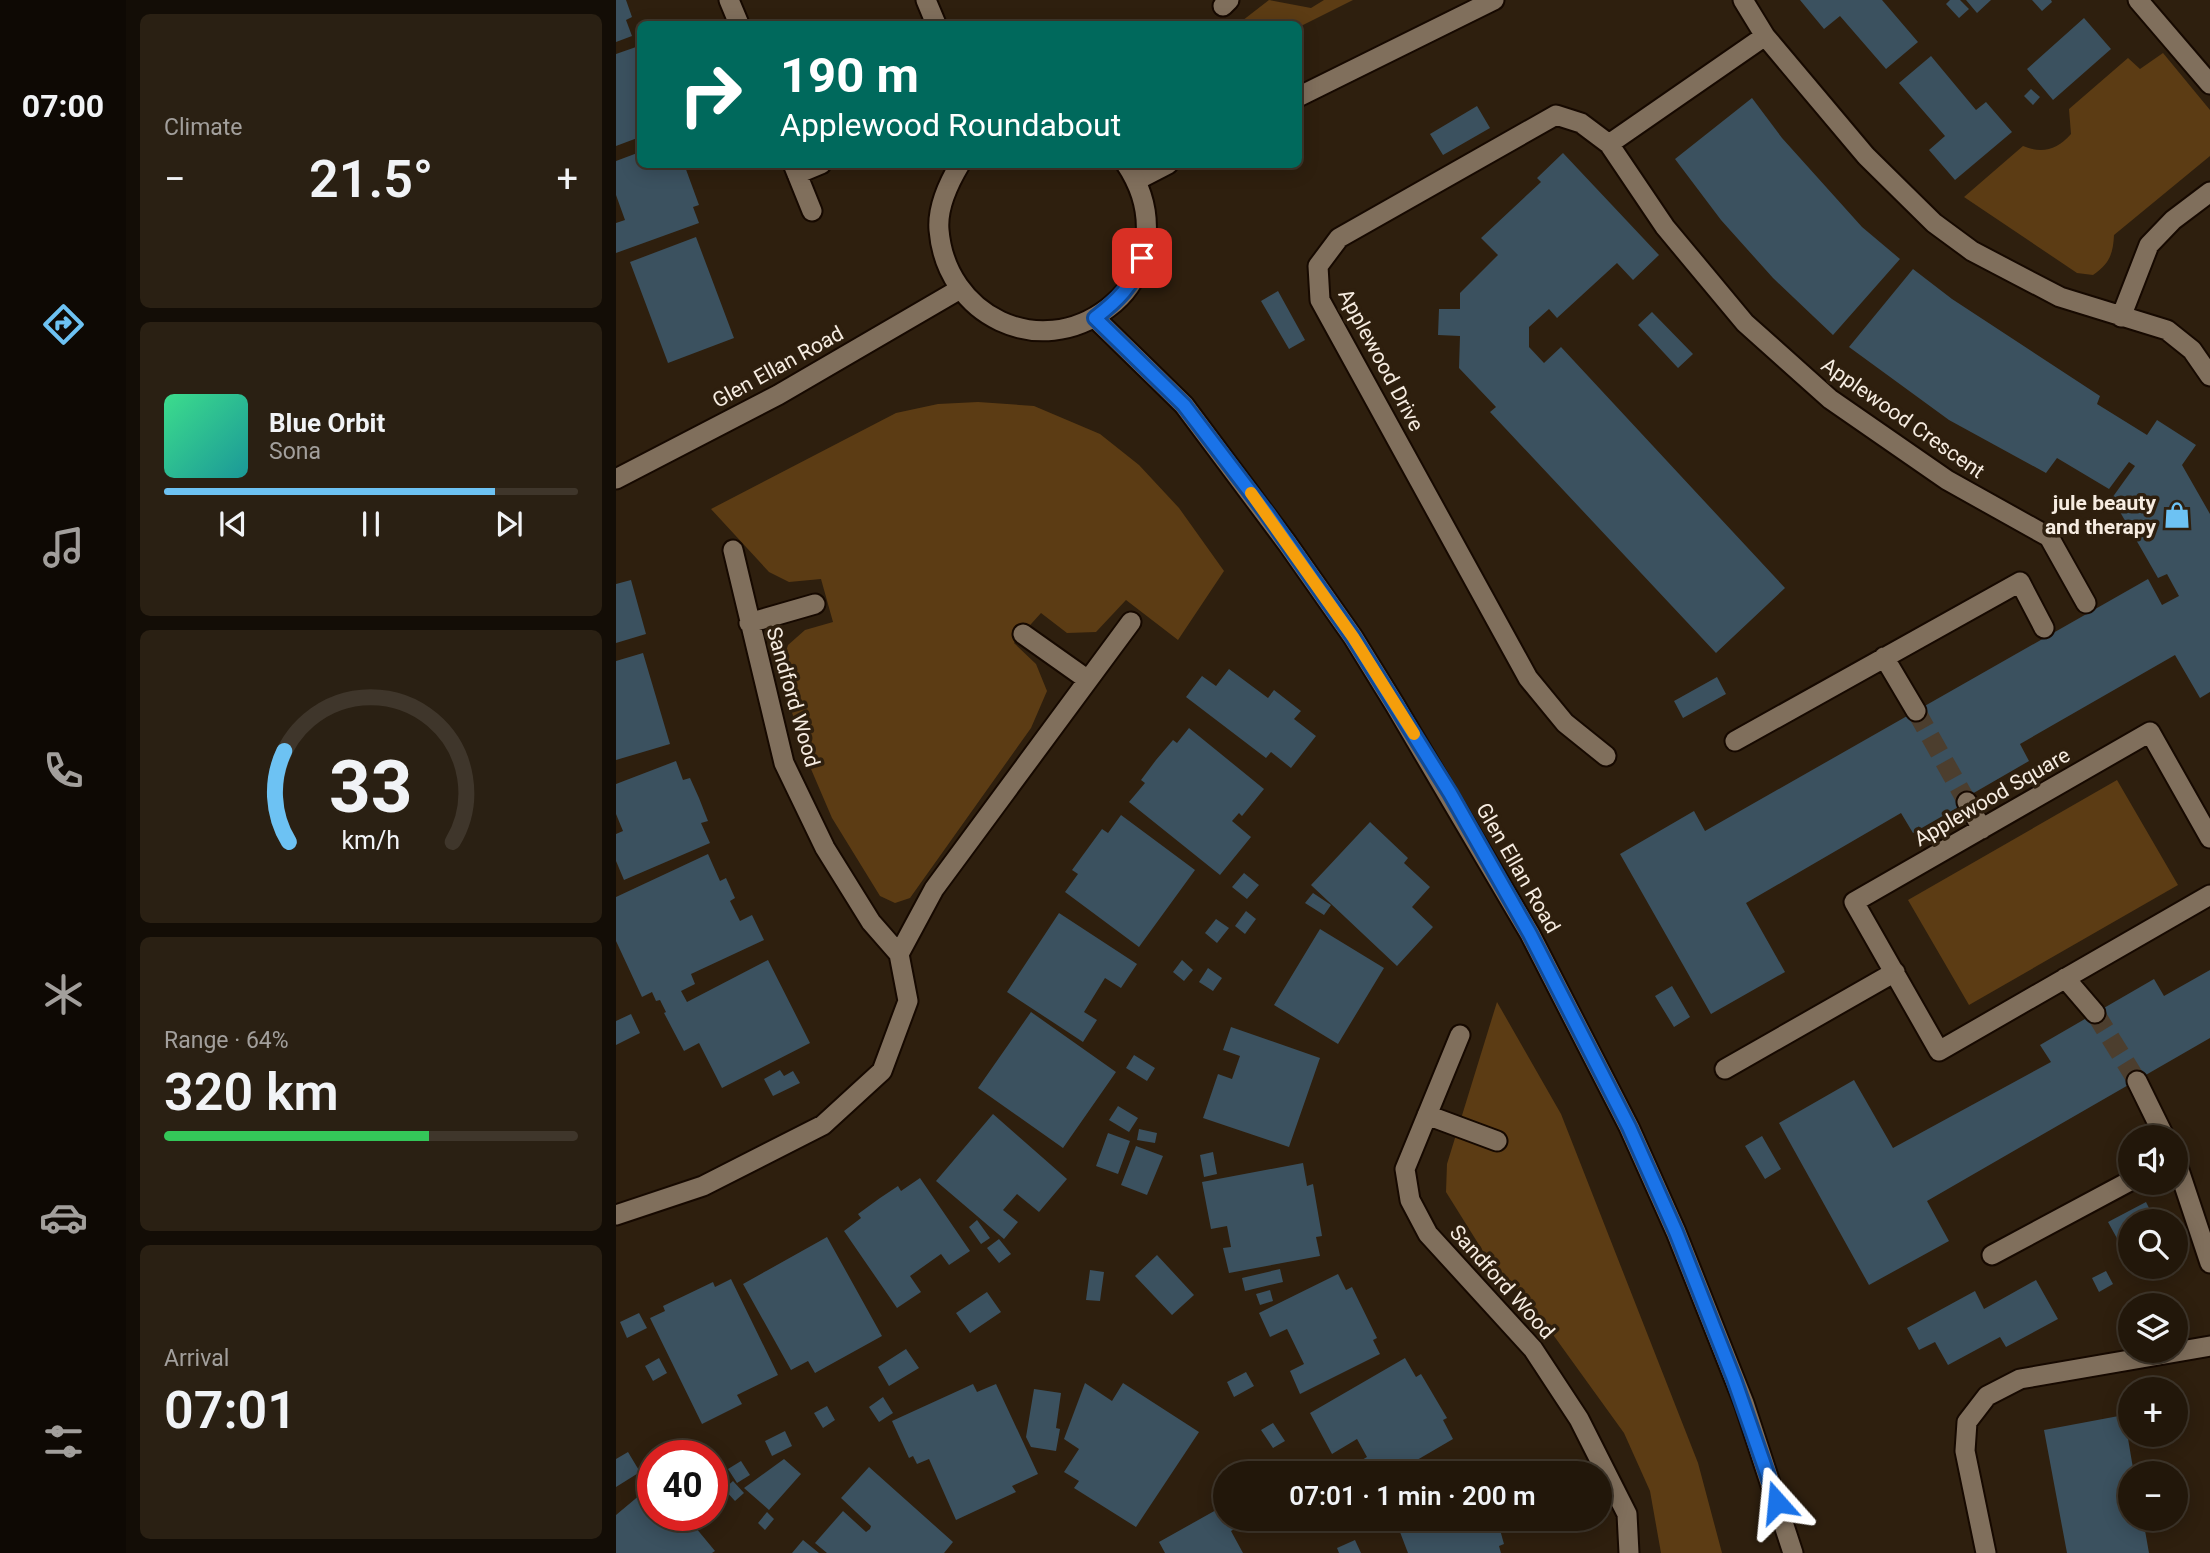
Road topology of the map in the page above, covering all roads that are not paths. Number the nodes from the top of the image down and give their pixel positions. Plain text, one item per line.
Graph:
1 (729, 0) edge
2 (926, 0) edge
3 (1494, 0) edge
4 (1743, 0) edge
5 (2138, 0) edge
6 (738, 21) edge
7 (935, 21) edge
8 (1765, 36) junction
9 (2210, 84) edge
10 (1302, 95) edge
11 (1609, 144) junction
12 (958, 168) edge
13 (1150, 168) edge
14 (795, 169) edge
15 (1131, 172) edge
16 (2210, 192) edge
17 (812, 211) dead end
18 (960, 289) junction
19 (2121, 317) junction
20 (1095, 318) junction
21 (2210, 376) edge
22 (616, 479) edge
23 (733, 550) dead end
24 (2087, 603) dead end
25 (815, 604) dead end
26 (1131, 622) dead end
27 (749, 623) junction
28 (2044, 628) dead end
29 (1023, 634) dead end
30 (1884, 657) junction
31 (1088, 680) junction
32 (1916, 711) tunnel mouth
33 (1735, 741) dead end
34 (1606, 756) dead end
35 (2210, 796) edge
36 (1967, 802) tunnel mouth
37 (2192, 806) junction
38 (1982, 829) junction
39 (2210, 838) edge
40 (2210, 895) edge
41 (898, 954) junction
42 (1895, 972) junction
43 (2065, 978) junction
44 (2095, 1013) tunnel mouth
45 (1460, 1035) dead end
46 (1725, 1069) dead end
47 (2137, 1080) tunnel mouth
48 (1427, 1115) junction
49 (2159, 1125) edge
50 (1497, 1141) dead end
51 (2118, 1187) edge
52 (2187, 1195) edge
53 (616, 1215) edge
54 (1992, 1255) dead end
55 (2210, 1263) edge
56 (2210, 1346) edge
57 (1629, 1553) edge
58 (1793, 1553) edge
59 (1986, 1553) edge

1 - 6 street
2 - 7 street
3 - 10 street
4 - 8 street
5 - 9 street
8 - 11 street
8 - 19 street
11 - 24 street, Applewood Crescent
11 - 34 street, Applewood Drive
12 - 18 street
13 - 15 street
14 - 17 street
15 - 20 street
16 - 19 street
18 - 20 street
18 - 22 street, Glen Ellan Road
19 - 21 street
20 - 58 street, Glen Ellan Road
23 - 27 street, Sandford Wood
25 - 27 street
26 - 31 street
27 - 41 street, Sandford Wood
28 - 30 street
29 - 31 street
30 - 32 street
30 - 33 street
31 - 41 street
35 - 37 street
36 - 38 street
37 - 38 street, Applewood Square
37 - 39 street, Applewood Square
38 - 42 street, Applewood Square
40 - 43 street, Applewood Square
41 - 53 street, Sandford Wood
42 - 43 street, Applewood Square
42 - 46 street
43 - 44 street
45 - 48 street, Sandford Wood
47 - 49 street
48 - 50 street
48 - 57 street, Sandford Wood
51 - 54 street
52 - 55 street
56 - 59 street

